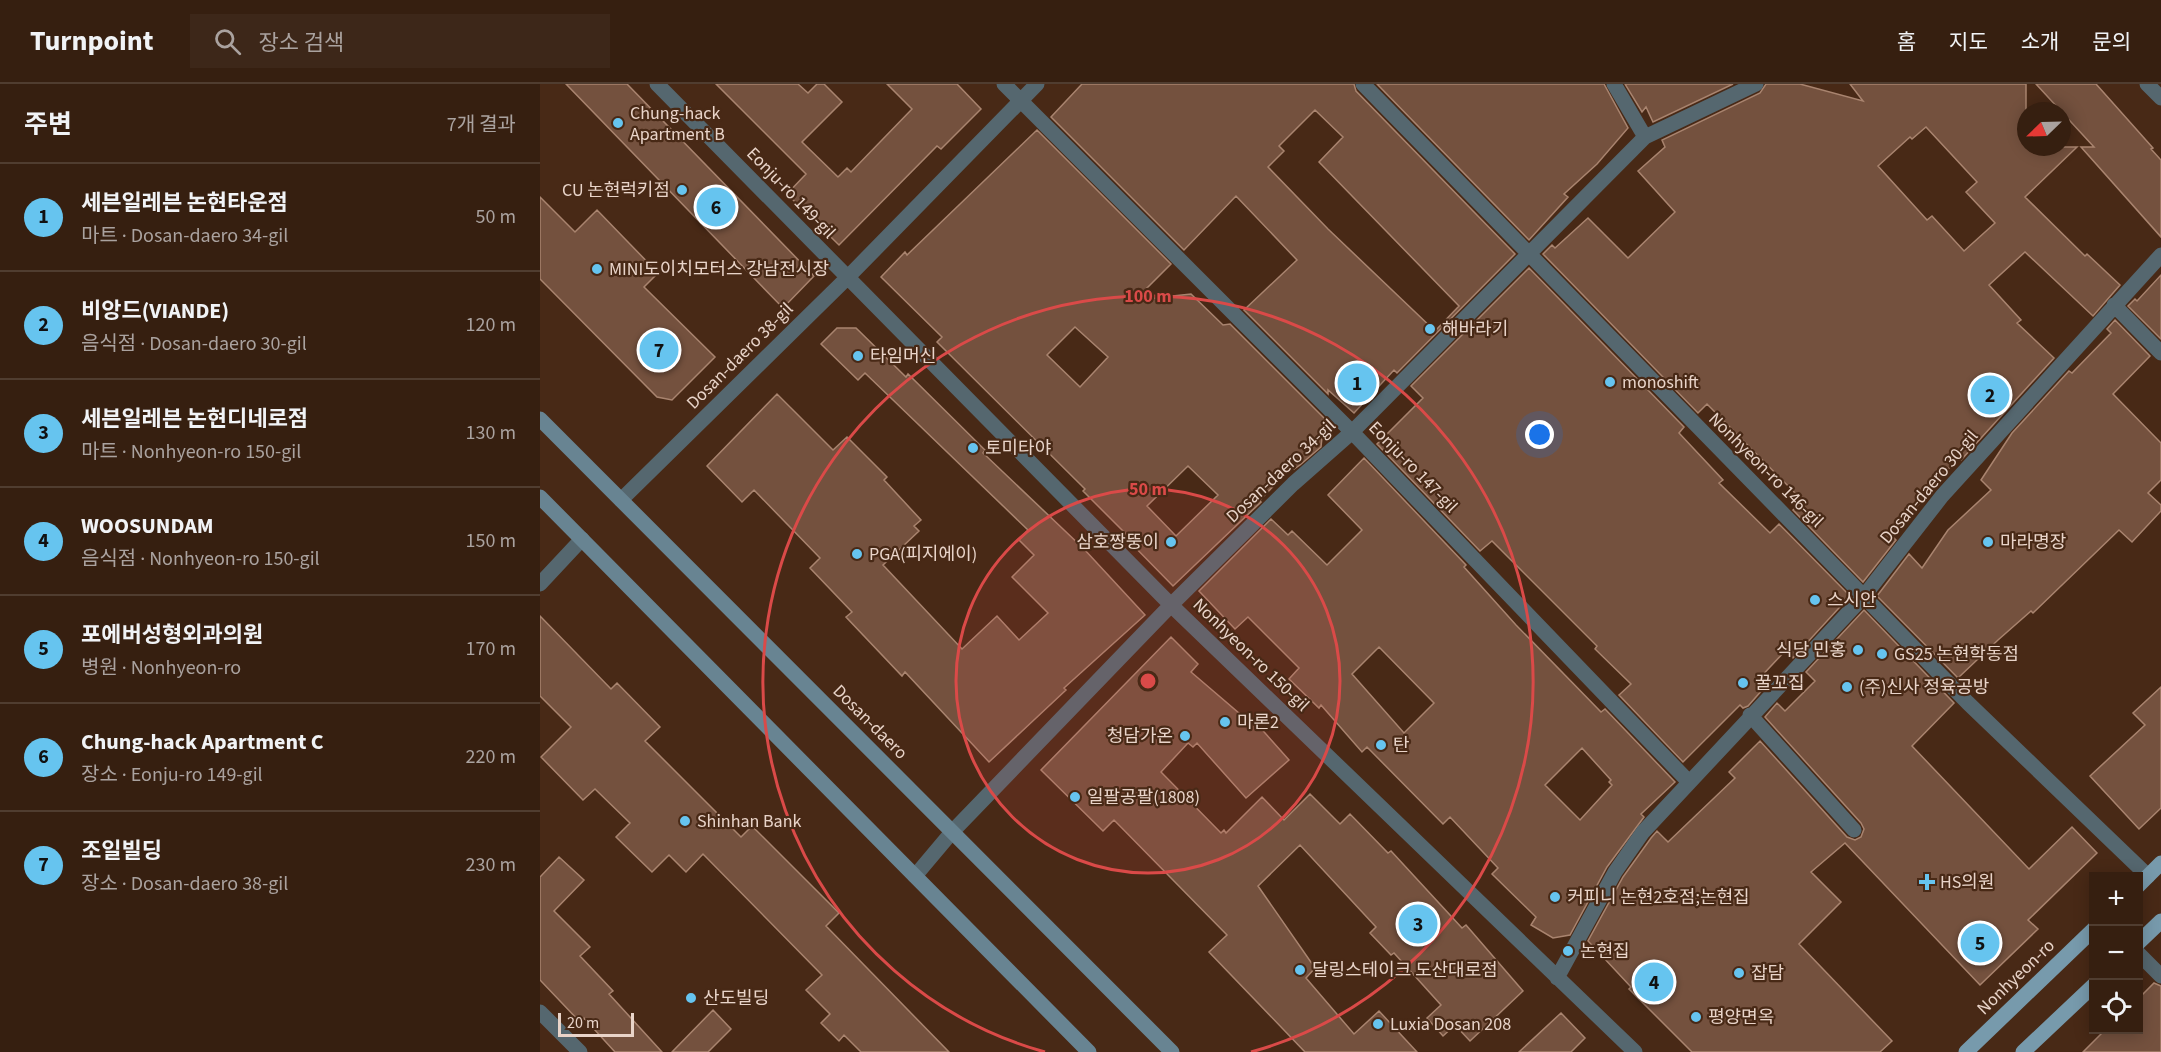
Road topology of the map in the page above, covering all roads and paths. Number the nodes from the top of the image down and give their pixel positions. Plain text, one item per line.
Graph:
1 (657, 84) edge
2 (1004, 84) edge
3 (1037, 84) edge
4 (1363, 84) edge
5 (1614, 84) edge
6 (1756, 84) edge
7 (2148, 84) edge
8 (2161, 98) edge
9 (1020, 101) junction
10 (1645, 137) junction
11 (1526, 254) junction
12 (2161, 255) edge
13 (847, 278) junction
14 (2114, 305) junction
15 (2161, 353) edge
16 (540, 419) edge
17 (1352, 432) junction
18 (540, 497) edge
19 (621, 500) junction
20 (582, 539) junction
21 (540, 584) edge
22 (1864, 596) junction
23 (1171, 605) junction
24 (1749, 715) junction
25 (1688, 781) junction
26 (1854, 830) dead end
27 (952, 832) junction
28 (2161, 863) edge
29 (2134, 872) edge
30 (915, 876) junction
31 (2143, 881) edge
32 (2161, 921) edge
33 (2089, 934) edge
34 (2143, 939) edge
35 (2143, 957) edge
36 (2161, 976) edge
37 (1557, 978) junction
38 (2089, 990) edge
39 (540, 1012) edge
40 (580, 1052) edge
41 (1089, 1052) edge
42 (1172, 1052) edge
43 (1635, 1052) edge
44 (1966, 1052) edge
45 (2023, 1052) edge

1 - 13 street, Eonju-ro 149-gil
2 - 9 street, Eonju-ro 147-gil
3 - 9 street, Dosan-daero 38-gil
4 - 11 street, Nonhyeon-ro 146-gil
5 - 10 street
6 - 10 street, Dosan-daero 34-gil
7 - 8 street
9 - 13 street, Dosan-daero 38-gil
9 - 17 street, Eonju-ro 147-gil
10 - 11 street, Dosan-daero 34-gil
11 - 17 street, Dosan-daero 34-gil
11 - 22 street, Nonhyeon-ro 146-gil
12 - 14 street, Dosan-daero 30-gil
13 - 19 street, Dosan-daero 38-gil
13 - 23 street, Nonhyeon-ro 150-gil
14 - 15 street
14 - 22 street, Dosan-daero 30-gil
16 - 19 main road, Dosan-daero
17 - 23 street, Dosan-daero 34-gil
17 - 25 street, Eonju-ro 147-gil
18 - 20 main road
19 - 27 main road, Dosan-daero
20 - 21 street
20 - 30 main road
22 - 24 street, Dosan-daero 30-gil
22 - 29 street, Nonhyeon-ro 146-gil
23 - 27 street, Dosan-daero 34-gil
23 - 37 street, Nonhyeon-ro 150-gil
24 - 25 street, Dosan-daero 30-gil
24 - 26 street
25 - 37 street, Dosan-daero 30-gil
27 - 30 street, Dosan-daero 34-gil
27 - 42 main road, Dosan-daero
28 - 31 main road
30 - 41 main road
32 - 34 main road
33 - 44 main road, Nonhyeon-ro
35 - 36 street
37 - 43 street, Nonhyeon-ro 150-gil
38 - 45 main road
39 - 40 street

